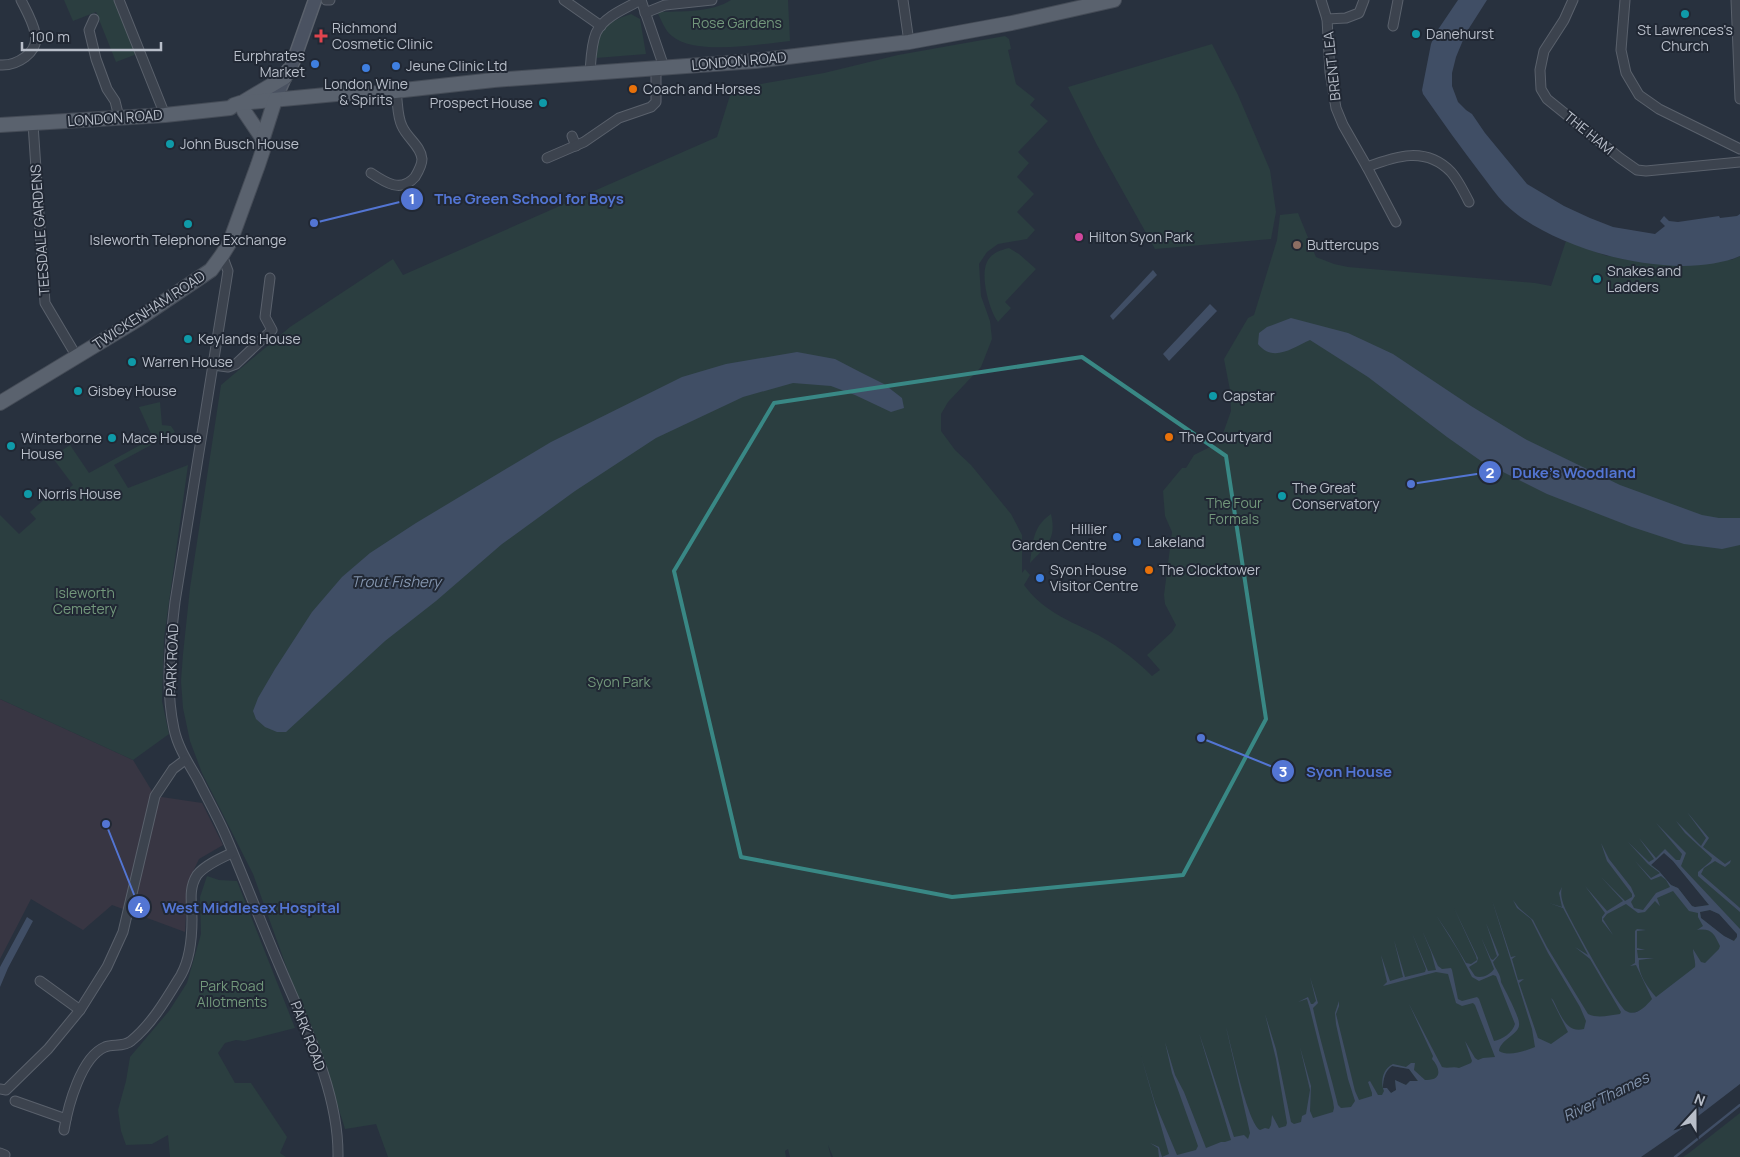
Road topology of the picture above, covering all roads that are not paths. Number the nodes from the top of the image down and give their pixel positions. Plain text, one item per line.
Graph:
1 (22, 0) edge
2 (119, 0) edge
3 (316, 0) edge
4 (326, 0) edge
5 (330, 0) edge
6 (564, 0) edge
7 (641, 0) edge
8 (712, 0) edge
9 (902, 0) edge
10 (1114, 0) edge
11 (1321, 0) edge
12 (1364, 0) edge
13 (1398, 0) edge
14 (1573, 0) edge
15 (1625, 0) edge
16 (1736, 0) edge
17 (645, 13) junction
18 (94, 19) dead end
19 (1327, 19) junction
20 (601, 26) junction
21 (1392, 26) dead end
22 (909, 42) junction
23 (0, 65) edge
24 (660, 67) junction
25 (288, 72) junction
26 (590, 73) junction
27 (396, 92) junction
28 (1740, 99) edge
29 (278, 104) junction
30 (238, 107) junction
31 (165, 115) junction
32 (119, 117) junction
33 (33, 124) junction
34 (0, 125) edge
35 (572, 136) dead end
36 (263, 144) junction
37 (576, 146) junction
38 (1740, 149) edge
39 (547, 158) dead end
40 (1740, 162) edge
41 (1367, 166) junction
42 (371, 173) dead end
43 (1469, 202) dead end
44 (1396, 222) dead end
45 (222, 255) junction
46 (270, 278) dead end
47 (76, 357) junction
48 (213, 366) junction
49 (0, 403) edge
50 (185, 760) junction
51 (232, 852) junction
52 (40, 981) dead end
53 (80, 1010) junction
54 (0, 1089) edge
55 (15, 1101) dead end
56 (66, 1119) junction
57 (64, 1130) dead end
58 (0, 1153) edge
59 (4, 1157) edge
60 (338, 1157) edge

1 - 23 street
2 - 31 street
3 - 25 main road
4 - 5 street
6 - 20 street
7 - 17 street
7 - 20 street
8 - 17 street
9 - 22 street
10 - 22 main road, LONDON ROAD
11 - 19 street, BRENT LEA
12 - 19 street, BRENT LEA
13 - 21 street
14 - 40 street, THE HAM
15 - 38 street
16 - 28 street
17 - 24 street
18 - 32 street
19 - 41 street, BRENT LEA
20 - 26 street
22 - 24 main road, LONDON ROAD
24 - 26 main road, LONDON ROAD
24 - 37 street
25 - 29 main road
25 - 30 main road
26 - 27 main road, LONDON ROAD
27 - 29 main road, LONDON ROAD
27 - 42 street
29 - 30 main road, LONDON ROAD
29 - 36 main road, TWICKENHAM ROAD
30 - 31 main road, LONDON ROAD
30 - 36 main road
31 - 32 main road, LONDON ROAD
32 - 33 main road, LONDON ROAD
33 - 34 main road, LONDON ROAD
33 - 47 street, TEESDALE GARDENS
35 - 37 street
36 - 45 main road, TWICKENHAM ROAD
37 - 39 street
41 - 43 street
41 - 44 street, BRENT LEA
45 - 47 main road, TWICKENHAM ROAD
45 - 48 street, PARK ROAD
46 - 48 street
47 - 49 main road, TWICKENHAM ROAD
48 - 50 street, PARK ROAD
50 - 51 street, PARK ROAD
50 - 53 street
51 - 56 street
51 - 60 street, PARK ROAD
52 - 53 street
53 - 54 street
55 - 56 street
56 - 57 street
58 - 59 street

